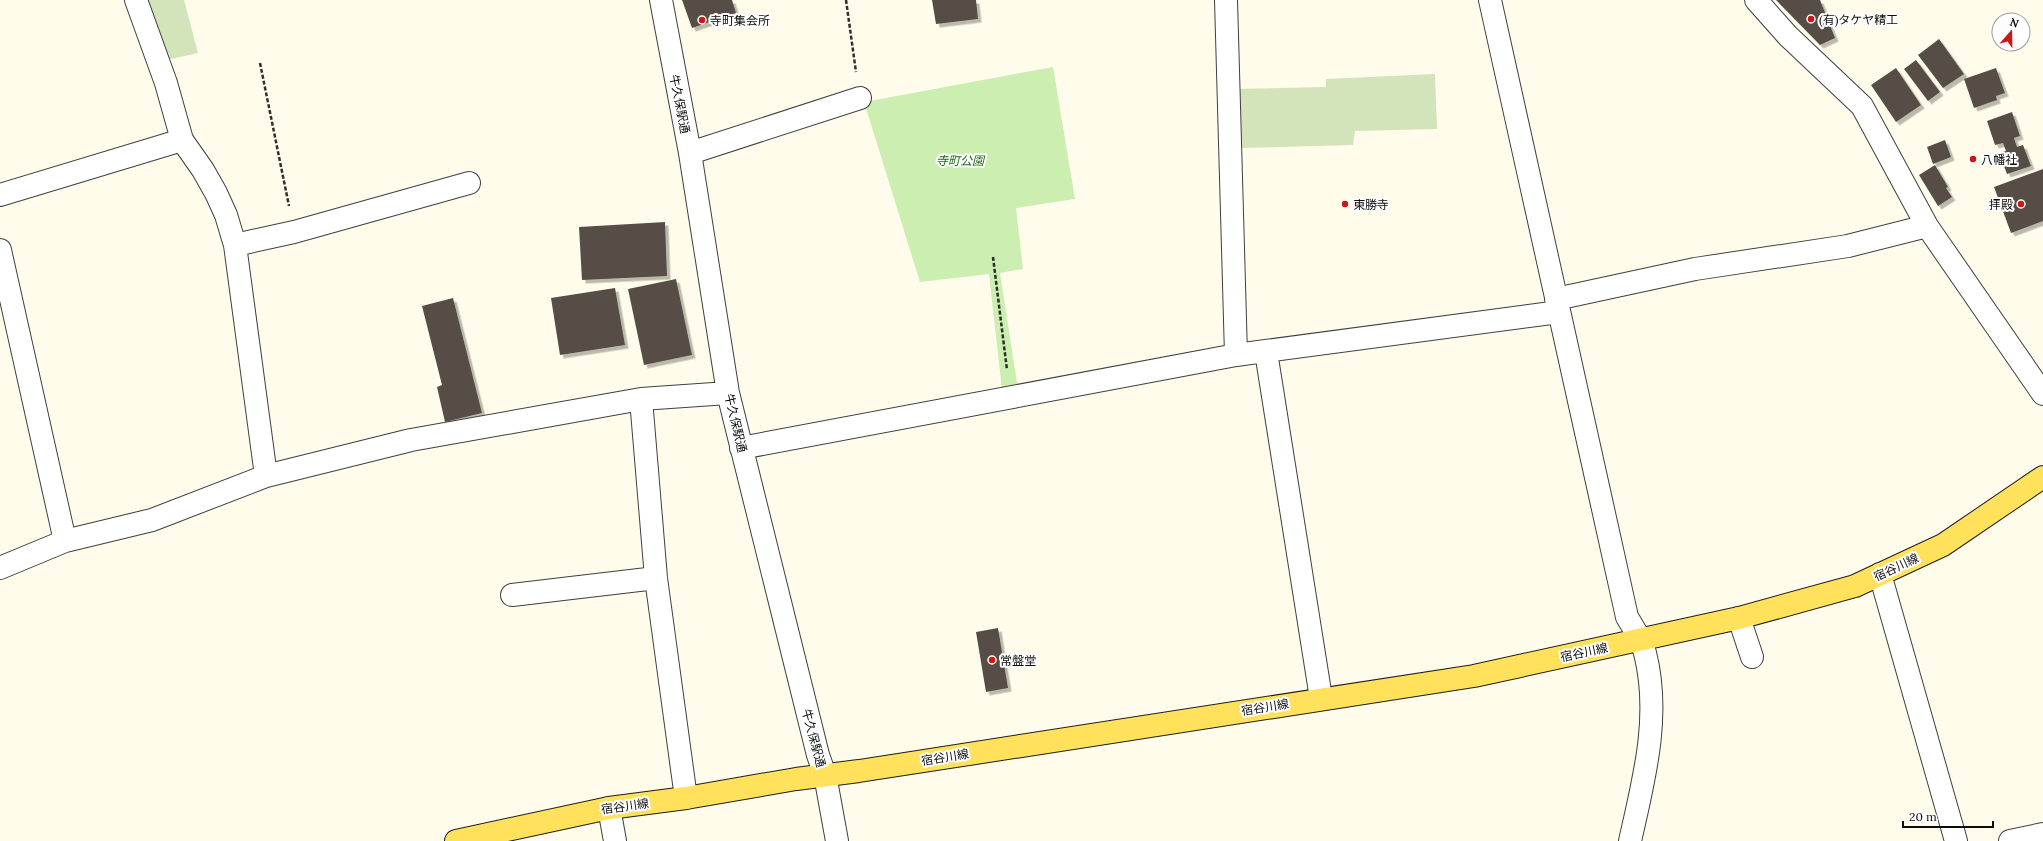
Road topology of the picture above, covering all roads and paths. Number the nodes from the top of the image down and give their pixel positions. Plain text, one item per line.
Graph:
1 (136, 0) edge
2 (661, 0) edge
3 (846, 0) edge
4 (1226, 0) edge
5 (1490, 0) edge
6 (1756, 0) edge
7 (260, 63) dead end
8 (860, 98) joint
9 (182, 140) junction
10 (690, 153) junction
11 (469, 183) dead end
12 (0, 195) edge
13 (1927, 226) junction
14 (294, 232) junction
15 (235, 246) junction
16 (0, 250) edge
17 (993, 257) dead end
18 (1558, 305) junction
19 (1266, 352) junction
20 (1236, 356) junction
21 (728, 393) junction
22 (2043, 394) edge
23 (1011, 398) junction
24 (641, 399) junction
25 (741, 448) junction
26 (266, 476) junction
27 (2043, 477) edge
28 (65, 541) junction
29 (2, 561) edge
30 (1880, 574) junction
31 (656, 578) junction
32 (512, 595) dead end
33 (1739, 618) junction
34 (1640, 640) junction
35 (1752, 657) dead end
36 (1321, 698) junction
37 (825, 775) junction
38 (686, 798) junction
39 (608, 808) junction
40 (2043, 834) edge
41 (456, 841) edge
42 (615, 841) edge
43 (837, 841) edge
44 (1630, 841) edge
45 (1956, 841) edge
46 (2010, 841) edge

1 - 9 street
2 - 10 street, 牛久保駅通
3 - 8 path
4 - 20 street
5 - 18 street
6 - 13 street
7 - 14 path
8 - 10 street
9 - 12 street
9 - 15 street
10 - 21 street, 牛久保駅通
11 - 14 street
13 - 18 street
13 - 22 street
14 - 15 street
15 - 26 street
16 - 28 street
17 - 23 path
18 - 19 street
18 - 34 street
19 - 20 street
19 - 36 street
20 - 23 street
21 - 24 street
21 - 25 street, 牛久保駅通
23 - 25 street
24 - 26 street
24 - 31 street
25 - 37 street, 牛久保駅通
26 - 28 street
27 - 30 main road, 宿谷川線
28 - 29 street
30 - 33 main road, 宿谷川線
30 - 45 street
31 - 32 street
31 - 38 street
33 - 34 main road, 宿谷川線
33 - 35 street
34 - 36 main road, 宿谷川線
34 - 44 street
36 - 37 main road, 宿谷川線
37 - 38 main road, 宿谷川線
37 - 43 street, 牛久保駅通
38 - 39 main road, 宿谷川線
39 - 41 main road, 宿谷川線
39 - 42 street
40 - 46 street

